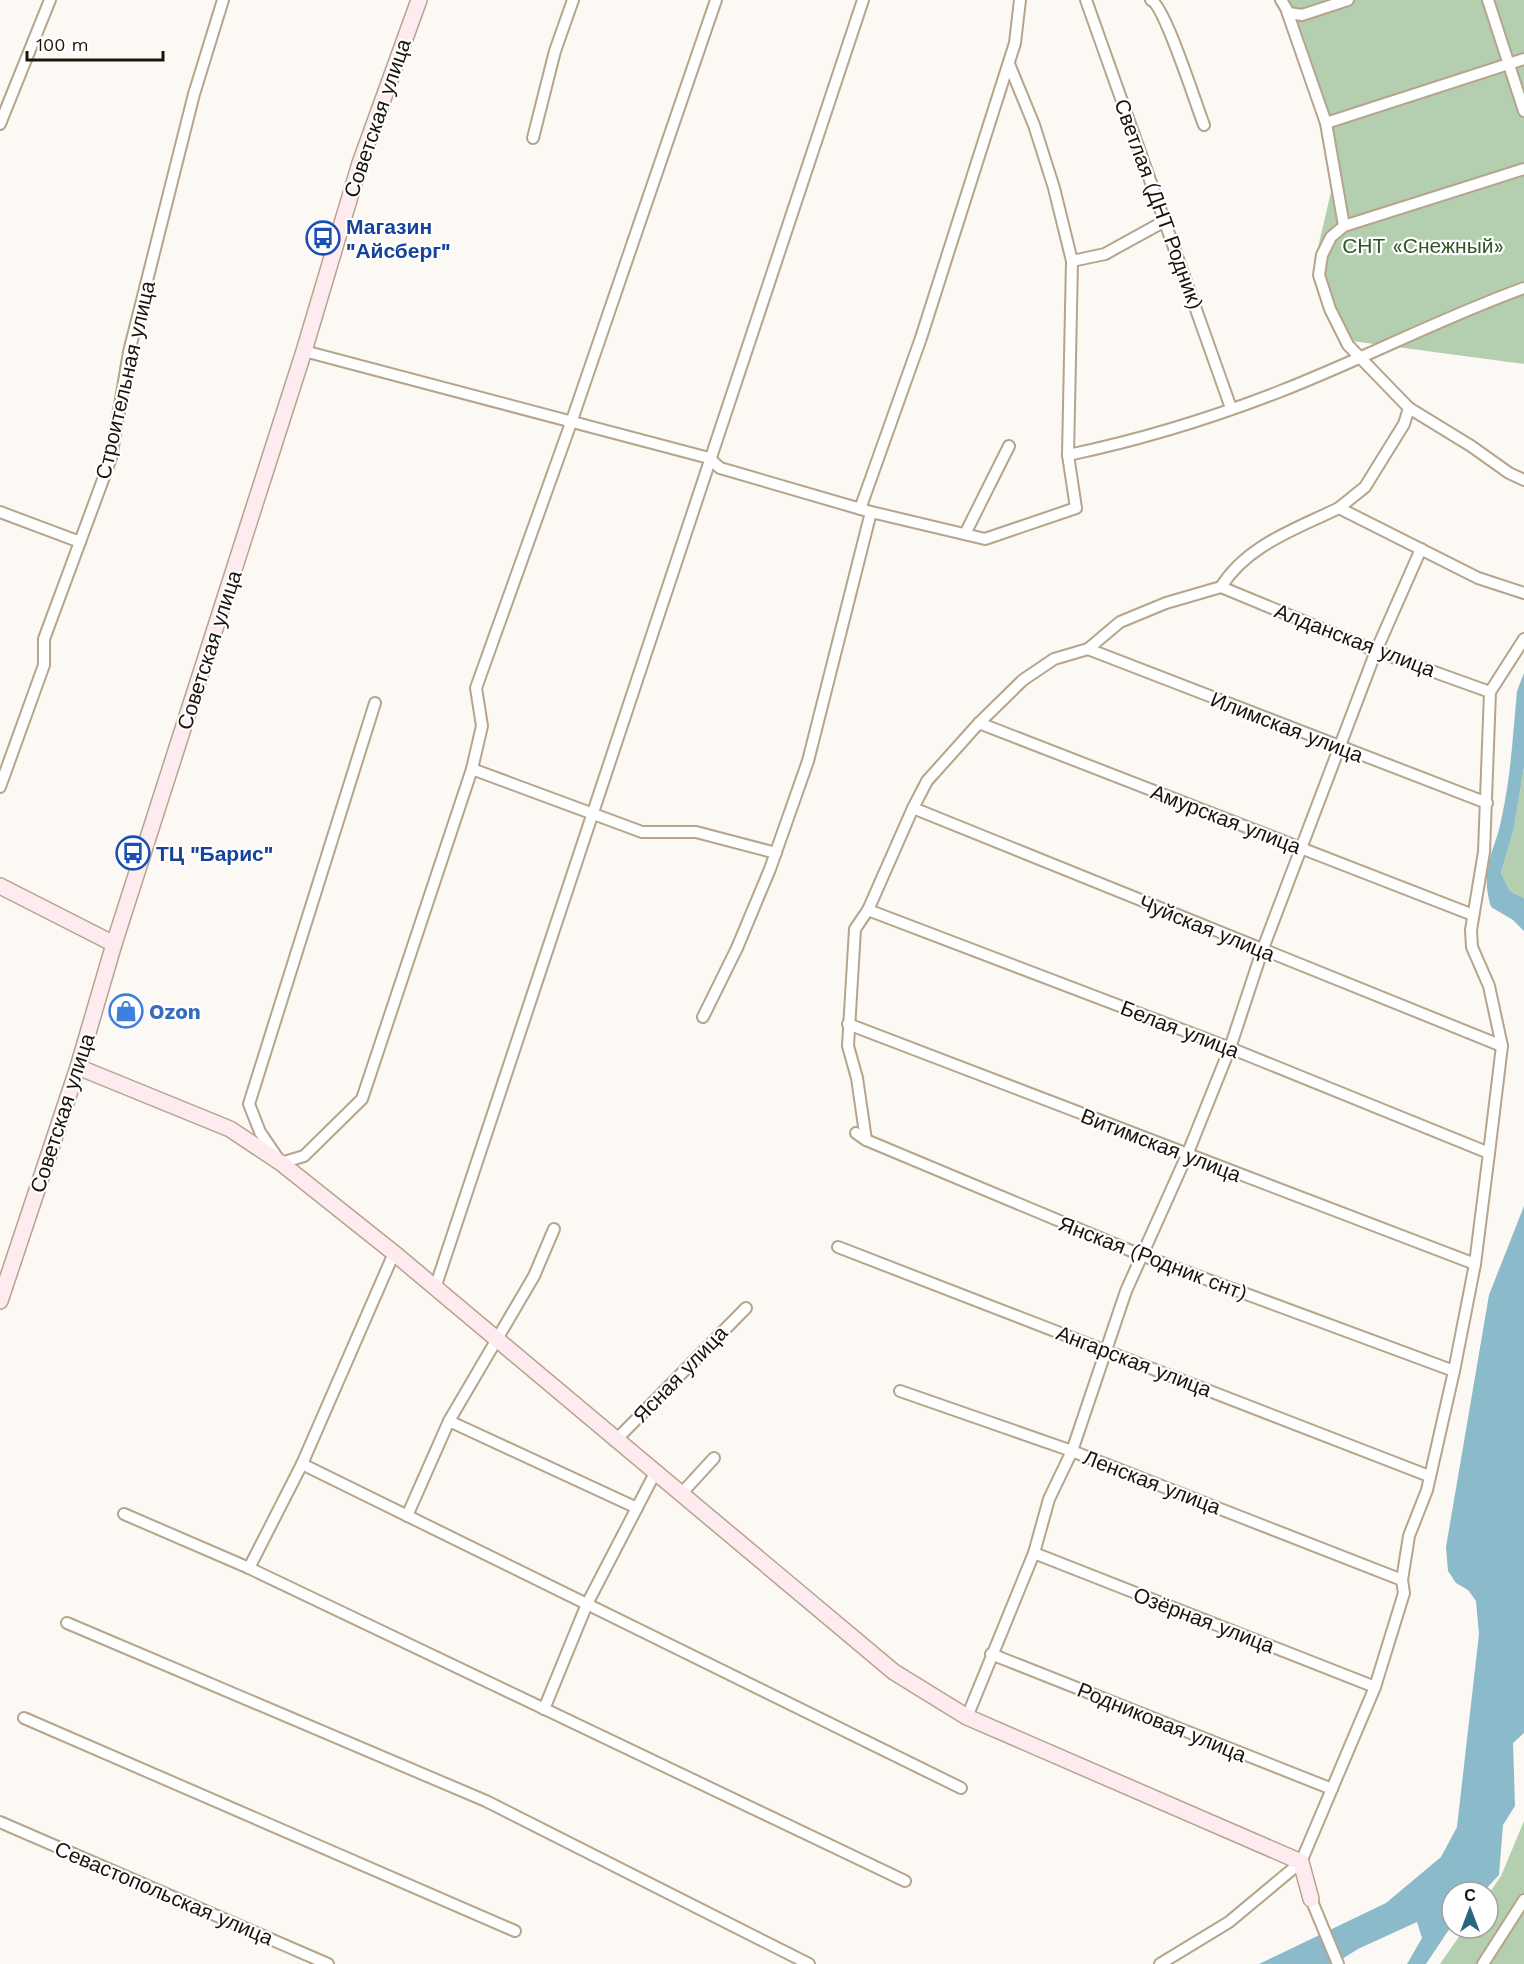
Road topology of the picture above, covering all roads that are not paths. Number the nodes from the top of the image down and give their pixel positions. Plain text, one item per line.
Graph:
1 (50, 0) edge
2 (223, 0) edge
3 (419, 0) edge
4 (573, 0) edge
5 (716, 0) edge
6 (863, 0) edge
7 (1020, 0) edge
8 (1086, 0) edge
9 (1151, 0) edge
10 (1281, 0) edge
11 (1348, 0) edge
12 (1488, 0) edge
13 (1287, 11) junction
14 (1524, 58) edge
15 (1509, 63) junction
16 (1008, 64) junction
17 (1524, 111) edge
18 (1326, 123) junction
19 (0, 124) edge
20 (1204, 125) dead end
21 (533, 138) dead end
22 (1524, 169) edge
23 (1163, 222) junction
24 (1344, 226) junction
25 (1072, 261) junction
26 (1524, 288) edge
27 (304, 351) junction
28 (1360, 356) junction
29 (1231, 408) junction
30 (1409, 408) junction
31 (572, 420) junction
32 (1008, 446) dead end
33 (1068, 455) junction
34 (709, 458) junction
35 (1524, 480) edge
36 (1339, 508) junction
37 (860, 509) junction
38 (0, 512) edge
39 (872, 512) junction
40 (965, 534) junction
41 (80, 542) junction
42 (1421, 549) junction
43 (1221, 587) junction
44 (1524, 593) edge
45 (1524, 639) edge
46 (1088, 649) junction
47 (1376, 651) junction
48 (1490, 692) junction
49 (375, 703) dead end
50 (979, 723) junction
51 (1340, 748) junction
52 (472, 768) junction
53 (0, 787) edge
54 (1487, 803) junction
55 (913, 808) junction
56 (591, 813) junction
57 (1302, 849) junction
58 (776, 853) junction
59 (0, 885) edge
60 (868, 910) junction
61 (1473, 915) junction
62 (114, 944) junction
63 (1262, 951) junction
64 (703, 1017) dead end
65 (848, 1024) junction
66 (1502, 1046) junction
67 (1230, 1048) junction
68 (78, 1067) junction
69 (856, 1133) dead end
70 (866, 1140) junction
71 (1489, 1153) junction
72 (1187, 1155) junction
73 (281, 1163) junction
74 (554, 1229) dead end
75 (838, 1247) dead end
76 (394, 1253) junction
77 (1141, 1255) junction
78 (1475, 1263) junction
79 (435, 1288) junction
80 (0, 1301) edge
81 (746, 1308) dead end
82 (497, 1339) junction
83 (1106, 1350) junction
84 (1454, 1371) junction
85 (900, 1391) dead end
86 (448, 1421) junction
87 (615, 1441) junction
88 (1072, 1451) junction
89 (714, 1458) dead end
90 (302, 1464) junction
91 (656, 1473) junction
92 (1429, 1476) junction
93 (681, 1494) junction
94 (637, 1508) junction
95 (124, 1514) dead end
96 (407, 1516) junction
97 (1034, 1553) junction
98 (249, 1568) junction
99 (1402, 1580) junction
100 (587, 1604) junction
101 (67, 1623) dead end
102 (992, 1654) junction
103 (1375, 1687) junction
104 (544, 1709) junction
105 (967, 1717) junction
106 (24, 1718) dead end
107 (961, 1788) dead end
108 (1332, 1789) junction
109 (0, 1822) edge
110 (1301, 1862) junction
111 (905, 1881) dead end
112 (1311, 1899) joint
113 (1524, 1900) edge
114 (515, 1931) dead end
115 (327, 1964) edge
116 (809, 1964) edge
117 (1160, 1964) edge
118 (1338, 1964) edge
119 (1483, 1964) edge

1 - 19 street
2 - 41 street, Строительная улица
3 - 27 street, Советская улица
4 - 21 street
5 - 31 street
6 - 34 street
7 - 16 street
8 - 23 street, Светлая (ДНТ Родник)
9 - 20 street
10 - 13 street
11 - 13 street
12 - 15 street
13 - 18 street
14 - 15 street
15 - 17 street
15 - 18 street
16 - 25 street
16 - 37 street
18 - 24 street
22 - 24 street
23 - 25 street
23 - 29 street, Светлая (ДНТ Родник)
24 - 28 street
25 - 33 street
26 - 28 street
27 - 31 street
27 - 62 street, Советская улица
28 - 29 street
28 - 30 street
29 - 33 street
30 - 35 street
30 - 36 street
31 - 34 street
31 - 52 street
32 - 40 street
33 - 40 street
34 - 37 street
34 - 56 street
36 - 42 street
36 - 43 street
37 - 39 street
38 - 41 street
39 - 40 street
39 - 58 street
41 - 53 street, Строительная улица
42 - 44 street
42 - 47 street
43 - 46 street
43 - 47 street, Алданская улица
45 - 48 street
46 - 50 street
46 - 51 street, Илимская улица
47 - 48 street, Алданская улица
47 - 51 street
48 - 54 street
49 - 73 street
50 - 55 street
50 - 57 street, Амурская улица
51 - 54 street, Илимская улица
51 - 57 street
52 - 56 street
52 - 73 street
54 - 61 street
55 - 60 street
55 - 63 street, Чуйская улица
56 - 58 street
56 - 79 street
57 - 61 street, Амурская улица
57 - 63 street
58 - 64 street
59 - 62 street
60 - 65 street
60 - 67 street, Белая улица
61 - 66 street
62 - 68 street, Советская улица
63 - 66 street, Чуйская улица
63 - 67 street
65 - 70 street
65 - 72 street, Витимская улица
66 - 71 street
67 - 71 street, Белая улица
67 - 72 street
68 - 73 street
68 - 80 street, Советская улица
69 - 70 street, Янская (Родник снт)
70 - 77 street, Янская (Родник снт)
71 - 78 street
72 - 77 street
72 - 78 street, Витимская улица
73 - 76 street
74 - 82 street
75 - 83 street, Ангарская улица
76 - 79 street
76 - 90 street
77 - 83 street
77 - 84 street, Янская (Родник снт)
78 - 84 street
79 - 82 street
81 - 87 street, Ясная улица
82 - 86 street
82 - 87 street
83 - 88 street
83 - 92 street, Ангарская улица
84 - 92 street
85 - 88 street, Ленская улица
86 - 94 street
86 - 96 street
87 - 91 street
88 - 97 street
88 - 99 street, Ленская улица
89 - 93 street
90 - 96 street
90 - 98 street
91 - 93 street
91 - 94 street
92 - 99 street
93 - 105 street
94 - 100 street
95 - 98 street
96 - 100 street
97 - 102 street
97 - 103 street, Озёрная улица
98 - 104 street
99 - 103 street
100 - 104 street
100 - 107 street
101 - 116 street
102 - 105 street
102 - 108 street, Родниковая улица
103 - 108 street
104 - 111 street
105 - 110 street
106 - 114 street
108 - 110 street
109 - 115 street, Севастопольская улица
110 - 112 street
110 - 117 street
112 - 118 street
113 - 119 street

